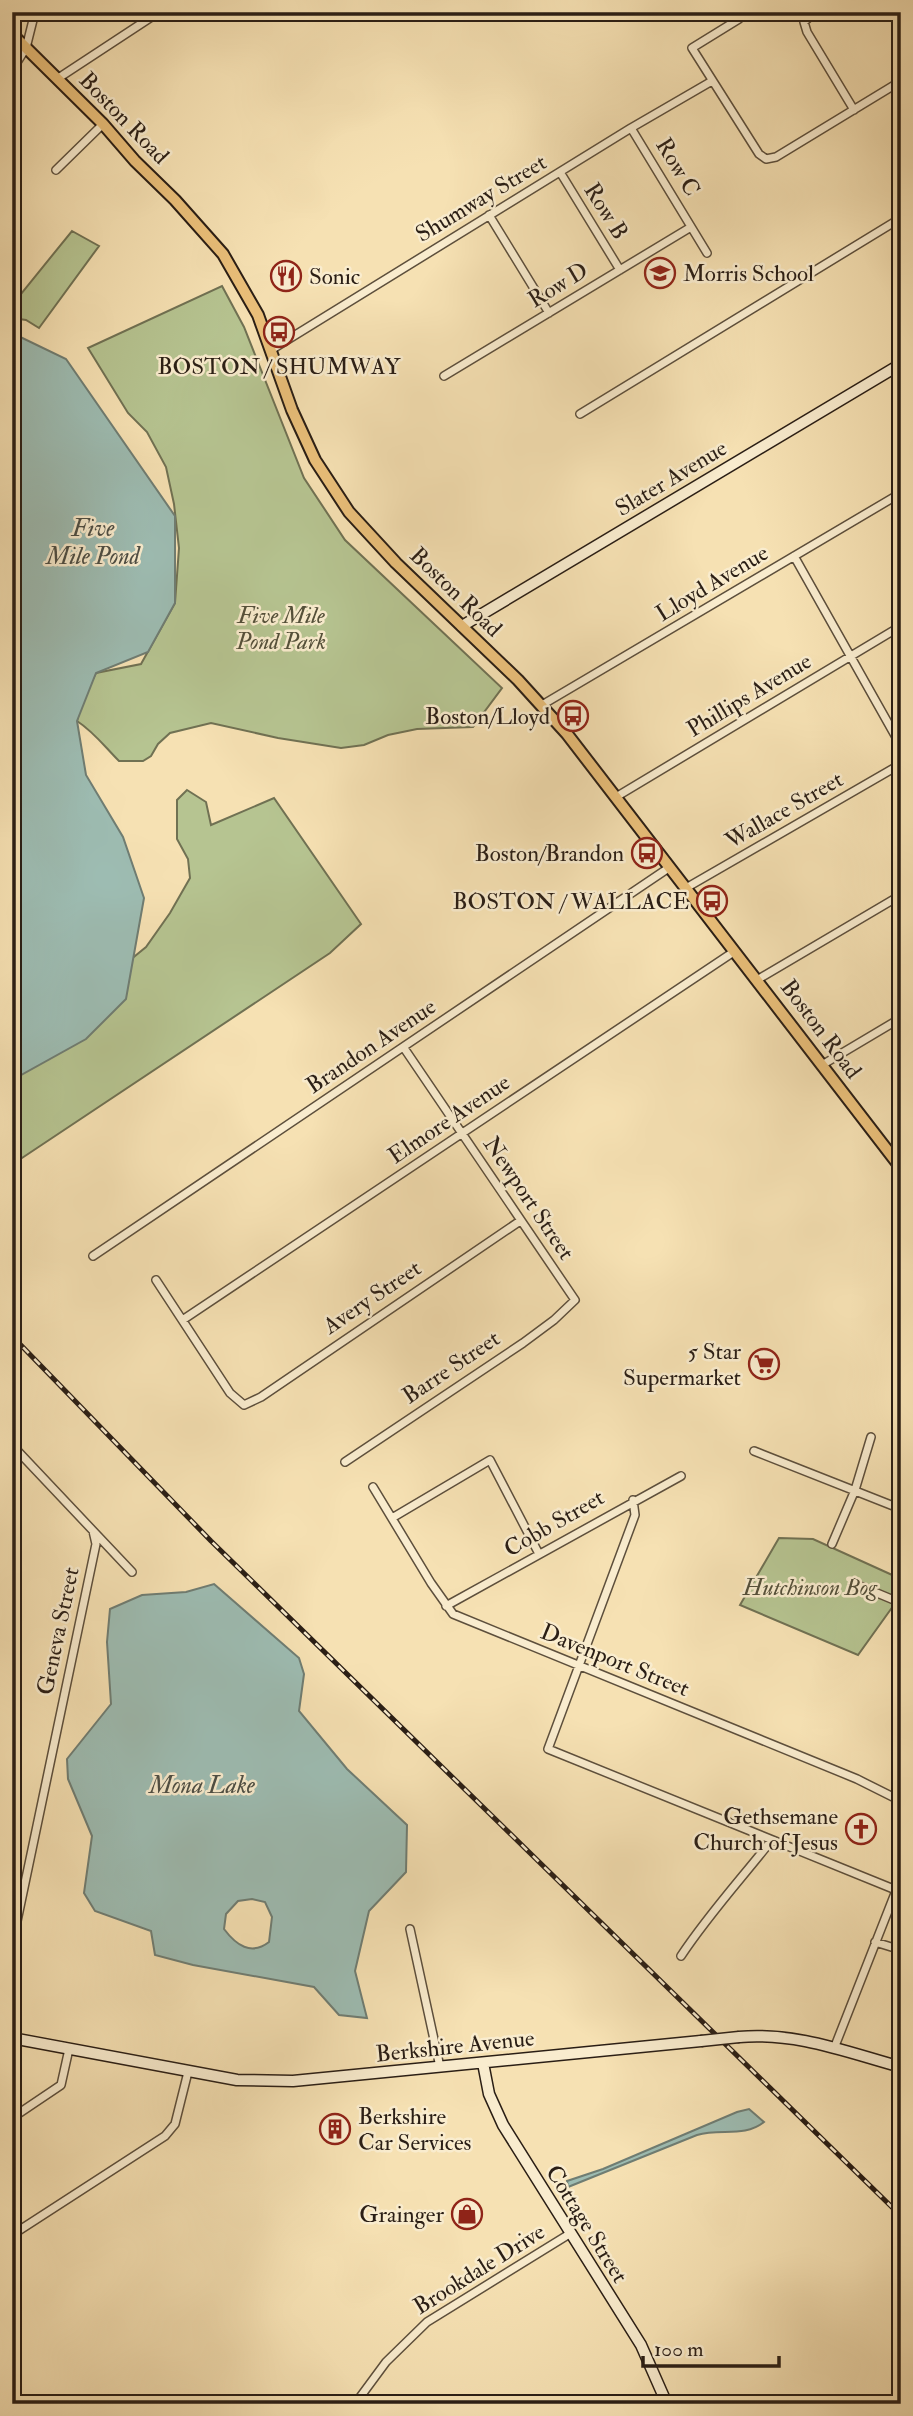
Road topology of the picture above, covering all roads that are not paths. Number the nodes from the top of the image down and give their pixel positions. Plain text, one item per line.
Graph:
1 (35, 12) edge
2 (159, 12) edge
3 (815, 12) edge
4 (739, 19) dead end
5 (12, 34) edge
6 (26, 48) junction
7 (12, 70) edge
8 (57, 79) junction
9 (712, 81) junction
10 (901, 81) edge
11 (854, 110) junction
12 (103, 124) junction
13 (631, 128) junction
14 (57, 170) dead end
15 (560, 172) junction
16 (489, 215) junction
17 (901, 218) edge
18 (691, 227) junction
19 (707, 253) dead end
20 (621, 270) junction
21 (549, 313) junction
22 (271, 350) junction
23 (901, 364) edge
24 (444, 376) dead end
25 (580, 414) dead end
26 (901, 493) edge
27 (794, 556) junction
28 (462, 626) junction
29 (901, 626) edge
30 (849, 657) junction
31 (542, 705) junction
32 (901, 746) edge
33 (901, 764) edge
34 (616, 797) junction
35 (670, 867) junction
36 (686, 888) junction
37 (901, 895) edge
38 (735, 951) junction
39 (757, 980) junction
40 (901, 1018) edge
41 (404, 1048) junction
42 (822, 1065) junction
43 (463, 1133) junction
44 (901, 1168) edge
45 (520, 1220) junction
46 (93, 1256) dead end
47 (156, 1280) dead end
48 (575, 1300) joint
49 (184, 1319) junction
50 (871, 1437) dead end
51 (12, 1445) edge
52 (754, 1451) dead end
53 (345, 1462) dead end
54 (681, 1476) dead end
55 (373, 1487) dead end
56 (855, 1490) junction
57 (633, 1500) junction
58 (901, 1510) edge
59 (391, 1518) junction
60 (93, 1531) junction
61 (832, 1544) dead end
62 (539, 1554) junction
63 (132, 1572) dead end
64 (853, 1583) dead end
65 (901, 1603) edge
66 (446, 1606) junction
67 (578, 1666) junction
68 (901, 1801) edge
69 (771, 1840) junction
70 (901, 1878) edge
71 (896, 1890) junction
72 (410, 1929) dead end
73 (875, 1942) junction
74 (12, 1945) edge
75 (901, 1950) edge
76 (681, 1956) dead end
77 (12, 2038) edge
78 (835, 2046) junction
79 (69, 2049) junction
80 (483, 2063) junction
81 (440, 2067) junction
82 (901, 2067) edge
83 (188, 2072) junction
84 (12, 2118) edge
85 (571, 2233) junction
86 (12, 2235) edge
87 (355, 2404) edge
88 (667, 2404) edge

1 - 6 street
2 - 8 street
3 - 11 street
4 - 9 street
5 - 6 main road, Boston Road
6 - 7 street
6 - 8 main road, Boston Road
8 - 12 main road, Boston Road
9 - 11 street
9 - 13 street, Shumway Street
10 - 11 street
12 - 14 street
12 - 22 main road, Boston Road
13 - 15 street, Shumway Street
13 - 18 street, Row C
15 - 16 street, Shumway Street
15 - 20 street, Row B
16 - 21 street
16 - 22 street, Shumway Street
17 - 25 street
18 - 19 street, Row C
18 - 20 street, Row D
20 - 21 street, Row D
21 - 24 street, Row D
22 - 28 main road, Boston Road
23 - 28 main road, Slater Avenue
26 - 27 street, Lloyd Avenue
27 - 30 street
27 - 31 street, Lloyd Avenue
28 - 31 main road, Boston Road
29 - 30 street, Phillips Avenue
30 - 32 street
30 - 34 street, Phillips Avenue
31 - 34 main road, Boston Road
33 - 36 street, Wallace Street
34 - 35 main road, Boston Road
35 - 36 main road, Boston Road
35 - 41 street, Brandon Avenue
36 - 38 main road, Boston Road
37 - 39 street
38 - 39 main road, Boston Road
38 - 43 street, Elmore Avenue
39 - 42 main road, Boston Road
40 - 42 street
41 - 43 street, Newport Street
41 - 46 street, Brandon Avenue
42 - 44 main road, Boston Road
43 - 45 street, Newport Street
43 - 49 street, Elmore Avenue
45 - 48 street, Newport Street
45 - 49 street, Avery Street
47 - 49 street
48 - 53 street, Barre Street
50 - 56 street
51 - 60 street
52 - 56 street
54 - 57 street, Cobb Street
55 - 59 street, Davenport Street
56 - 58 street
56 - 61 street
57 - 62 street, Cobb Street
57 - 67 street
59 - 62 street
59 - 66 street, Davenport Street
60 - 63 street
60 - 74 street, Geneva Street
62 - 66 street, Cobb Street
64 - 65 street
66 - 67 street, Davenport Street
67 - 68 street, Davenport Street
67 - 69 street
69 - 71 street
69 - 76 street
70 - 71 street
71 - 73 street
72 - 81 street
73 - 75 street
73 - 78 street
77 - 79 main road, Berkshire Avenue
78 - 80 main road, Berkshire Avenue, bridge
78 - 82 main road, Berkshire Avenue
79 - 83 main road, Berkshire Avenue
79 - 84 street
80 - 81 main road, Berkshire Avenue
80 - 85 main road, Cottage Street
81 - 83 main road, Berkshire Avenue
83 - 86 street
85 - 87 street, Brookdale Drive
85 - 88 main road, Cottage Street

